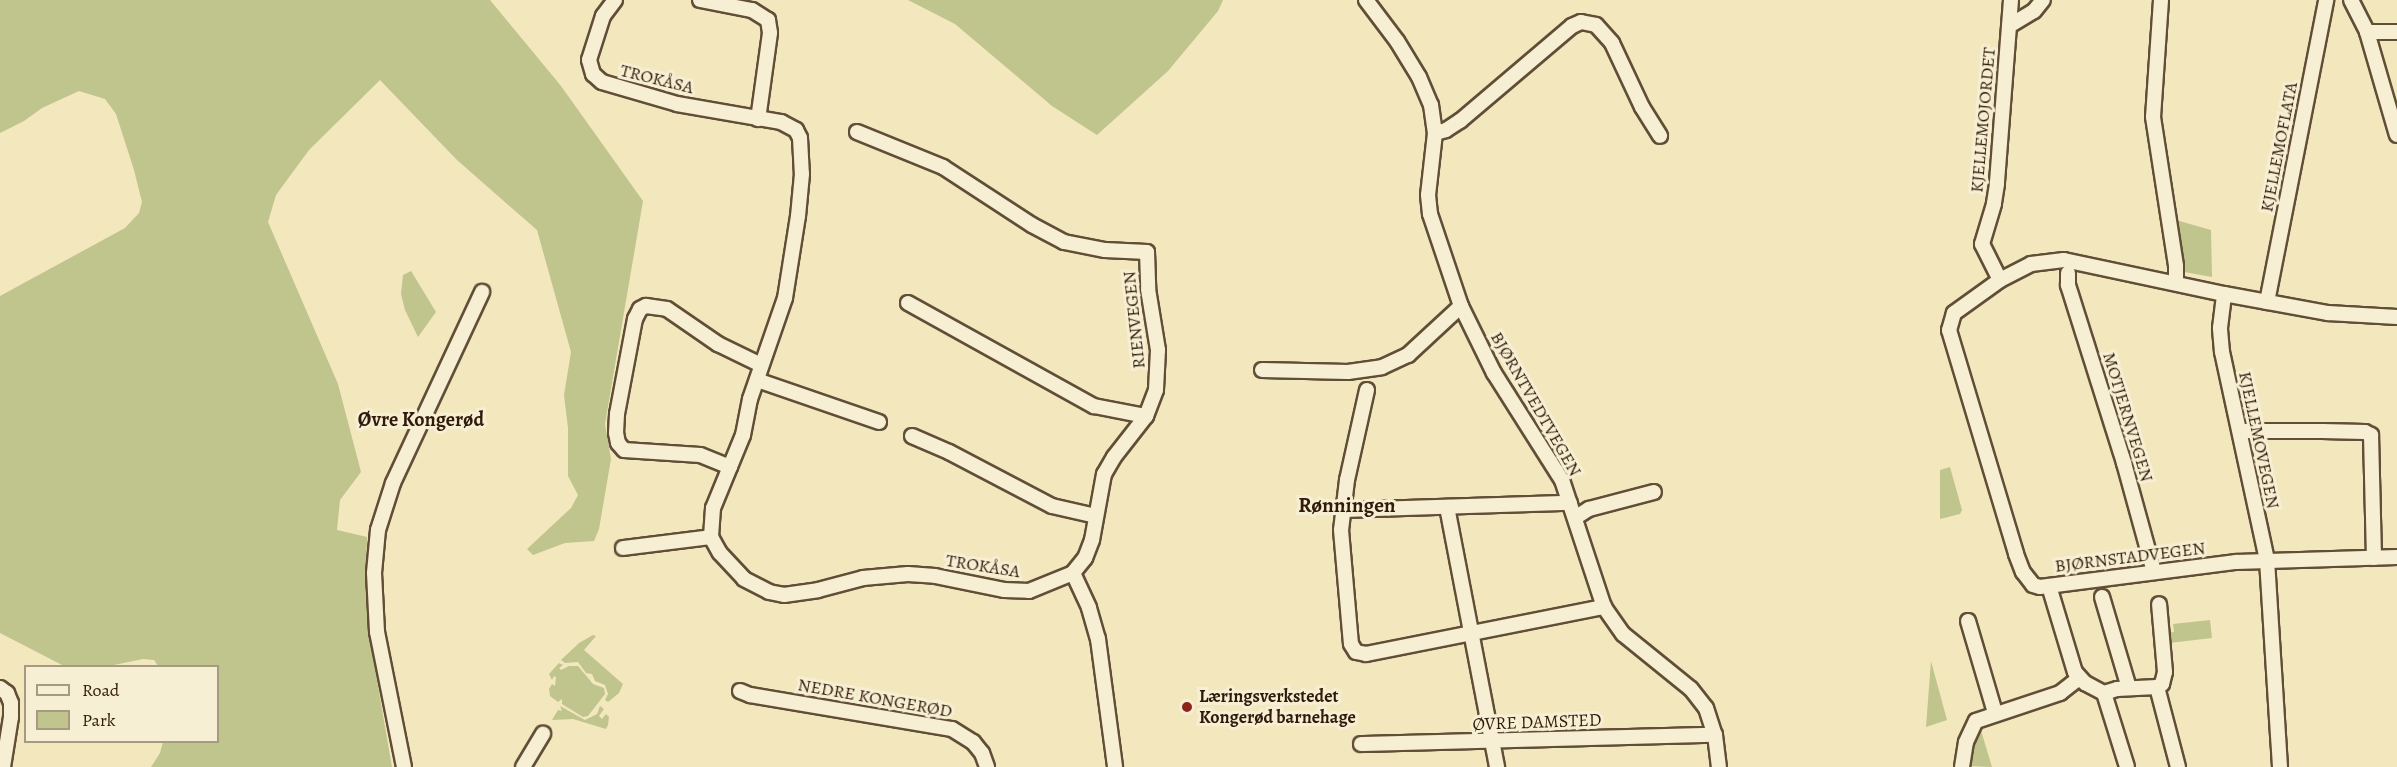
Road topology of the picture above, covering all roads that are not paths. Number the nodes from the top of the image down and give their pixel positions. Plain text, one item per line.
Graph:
1 (615, 0) edge
2 (700, 0) edge
3 (1366, 0) edge
4 (2011, 0) edge
5 (2043, 0) edge
6 (2161, 0) edge
7 (2326, 0) edge
8 (2351, 0) edge
9 (2009, 26) junction
10 (2367, 32) junction
11 (2397, 32) edge
12 (758, 119) junction
13 (857, 132) dead end
14 (1435, 133) junction
15 (2397, 135) edge
16 (1660, 136) dead end
17 (2067, 273) dead end
18 (2000, 280) junction
19 (2176, 284) junction
20 (482, 292) dead end
21 (2224, 294) junction
22 (2267, 302) junction
23 (908, 303) dead end
24 (1461, 306) junction
25 (2397, 317) edge
26 (761, 365) junction
27 (1262, 370) dead end
28 (757, 380) junction
29 (1367, 390) dead end
30 (1146, 416) junction
31 (879, 423) dead end
32 (2240, 431) junction
33 (912, 436) dead end
34 (730, 467) junction
35 (1654, 492) dead end
36 (1570, 503) junction
37 (1447, 507) junction
38 (1343, 510) junction
39 (1096, 516) junction
40 (1575, 518) junction
41 (711, 537) junction
42 (623, 548) dead end
43 (2397, 557) edge
44 (2374, 558) junction
45 (2267, 560) junction
46 (2154, 572) junction
47 (1073, 573) junction
48 (2049, 586) junction
49 (2102, 597) dead end
50 (2159, 604) dead end
51 (1604, 608) junction
52 (1968, 621) dead end
53 (1471, 634) junction
54 (2079, 678) junction
55 (2157, 687) junction
56 (0, 688) edge
57 (2129, 688) junction
58 (740, 691) dead end
59 (2104, 693) junction
60 (1995, 713) junction
61 (543, 734) dead end
62 (1714, 735) junction
63 (1492, 741) junction
64 (1361, 744) dead end
65 (3, 767) edge
66 (404, 767) edge
67 (523, 767) edge
68 (987, 767) edge
69 (1115, 767) edge
70 (1497, 767) edge
71 (1719, 767) edge
72 (1962, 767) edge
73 (2127, 767) edge
74 (2178, 767) edge
75 (2280, 767) edge

1 - 12 street, TROKÅSA
2 - 12 street
3 - 14 street, BJØRNTVEDTVEGEN
4 - 9 street, KJELLEMOJORDET
5 - 9 street, KJELLEMOJORDET
6 - 19 street
7 - 22 street, KJELLEMOFLATA
8 - 10 street
9 - 18 street, KJELLEMOJORDET
10 - 11 street
10 - 15 street
12 - 26 street, TROKÅSA
13 - 30 street, RIENVEGEN
14 - 16 street
14 - 24 street, BJØRNTVEDTVEGEN
17 - 46 street, MOTJERNVEGEN
18 - 19 street
18 - 48 street, BJØRNSTADVEGEN
19 - 21 street
20 - 66 street
21 - 22 street
21 - 32 street, KJELLEMOVEGEN
22 - 25 street
23 - 30 street
24 - 27 street
24 - 36 street, BJØRNTVEDTVEGEN
26 - 28 street, TROKÅSA
26 - 34 street
28 - 31 street
28 - 34 street, TROKÅSA
29 - 38 street
30 - 39 street, RIENVEGEN
32 - 44 street
32 - 45 street, KJELLEMOVEGEN
33 - 39 street
34 - 41 street, TROKÅSA
35 - 40 street
36 - 37 street
36 - 40 street, BJØRNTVEDTVEGEN
37 - 38 street
37 - 53 street
38 - 53 street
39 - 47 street, RIENVEGEN
40 - 51 street, BJØRNTVEDTVEGEN
41 - 42 street
41 - 47 street, TROKÅSA
43 - 44 street, BJØRNSTADVEGEN
44 - 45 street, BJØRNSTADVEGEN
45 - 46 street, BJØRNSTADVEGEN
45 - 75 street, KJELLEMOVEGEN
46 - 48 street, BJØRNSTADVEGEN
47 - 69 street
48 - 54 street
49 - 57 street
50 - 55 street
51 - 53 street
51 - 62 street, BJØRNTVEDTVEGEN
52 - 60 street
53 - 63 street
54 - 59 street
54 - 60 street
55 - 57 street
55 - 74 street
56 - 65 street
57 - 59 street
58 - 68 street, NEDRE KONGERØD
59 - 73 street
60 - 72 street
61 - 67 street
62 - 63 street, ØVRE DAMSTED
62 - 71 street, BJØRNTVEDTVEGEN
63 - 64 street, ØVRE DAMSTED
63 - 70 street

